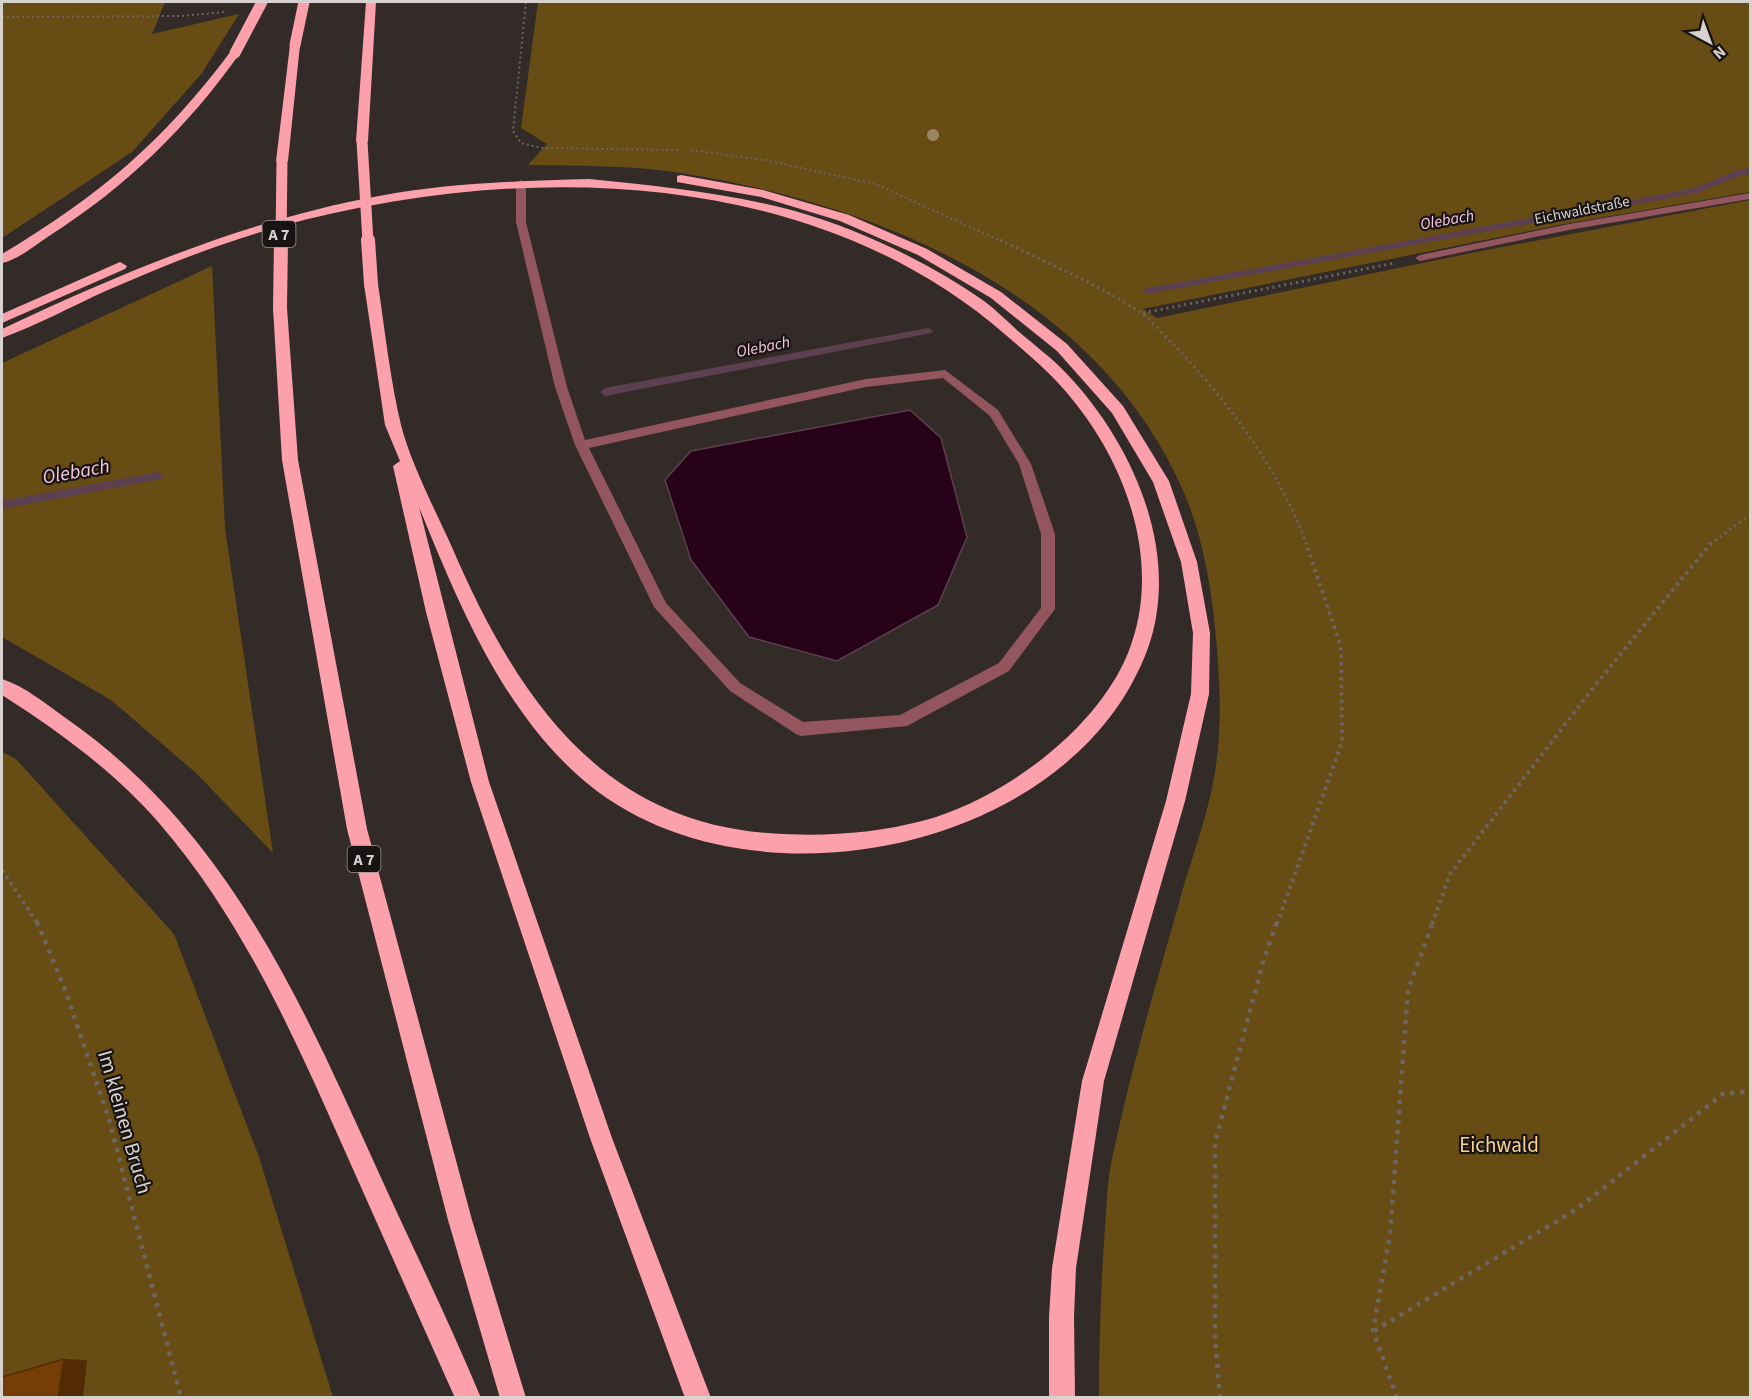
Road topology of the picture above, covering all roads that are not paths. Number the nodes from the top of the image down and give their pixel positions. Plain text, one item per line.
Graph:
1 (262, 2) edge
2 (304, 2) edge
3 (371, 2) edge
4 (520, 183) junction
5 (1750, 196) edge
6 (1420, 258) road end
7 (2, 259) edge
8 (2, 319) edge
9 (2, 334) edge
10 (392, 425) junction
11 (581, 445) junction
12 (2, 686) edge
13 (468, 1398) edge
14 (513, 1398) edge
15 (698, 1398) edge
16 (1062, 1398) edge

1 - 7 highway, bridge
2 - 14 highway, A 7, bridge
3 - 10 highway, bridge
4 - 9 highway
4 - 10 highway
4 - 11 lane
5 - 6 lane, Eichwaldstraße
8 - 16 highway
10 - 15 highway
11 - 11 lane
12 - 13 highway

